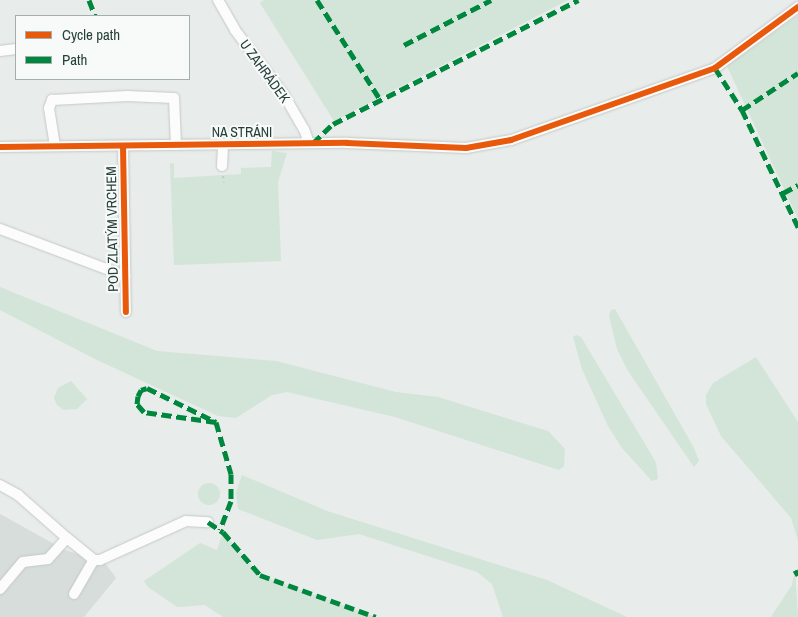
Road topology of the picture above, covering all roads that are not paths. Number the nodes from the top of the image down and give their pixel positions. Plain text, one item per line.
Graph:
1 (218, 0) edge
2 (798, 7) edge
3 (15, 49) edge
4 (0, 51) edge
5 (309, 143) junction
6 (223, 144) junction
7 (176, 145) junction
8 (56, 146) junction
9 (123, 146) junction
10 (0, 147) edge
11 (222, 166) dead end
12 (0, 229) edge
13 (125, 276) junction
14 (126, 312) dead end
15 (0, 485) edge
16 (208, 522) dead end
17 (67, 538) junction
18 (94, 560) junction
19 (0, 589) edge
20 (74, 594) dead end

1 - 5 street, U ZAHRÁDEK
2 - 5 street, NA STRÁNI
3 - 4 street
5 - 6 street, NA STRÁNI
6 - 7 street, NA STRÁNI
6 - 11 street
7 - 8 street
7 - 9 street, NA STRÁNI
8 - 9 street, NA STRÁNI
8 - 10 street, NA STRÁNI
9 - 13 street, POD ZLATÝM VRCHEM
12 - 13 street, POD ZLATÝM VRCHEM
13 - 14 street, POD ZLATÝM VRCHEM
15 - 17 street
16 - 18 street
17 - 18 street
17 - 19 street
18 - 20 street

